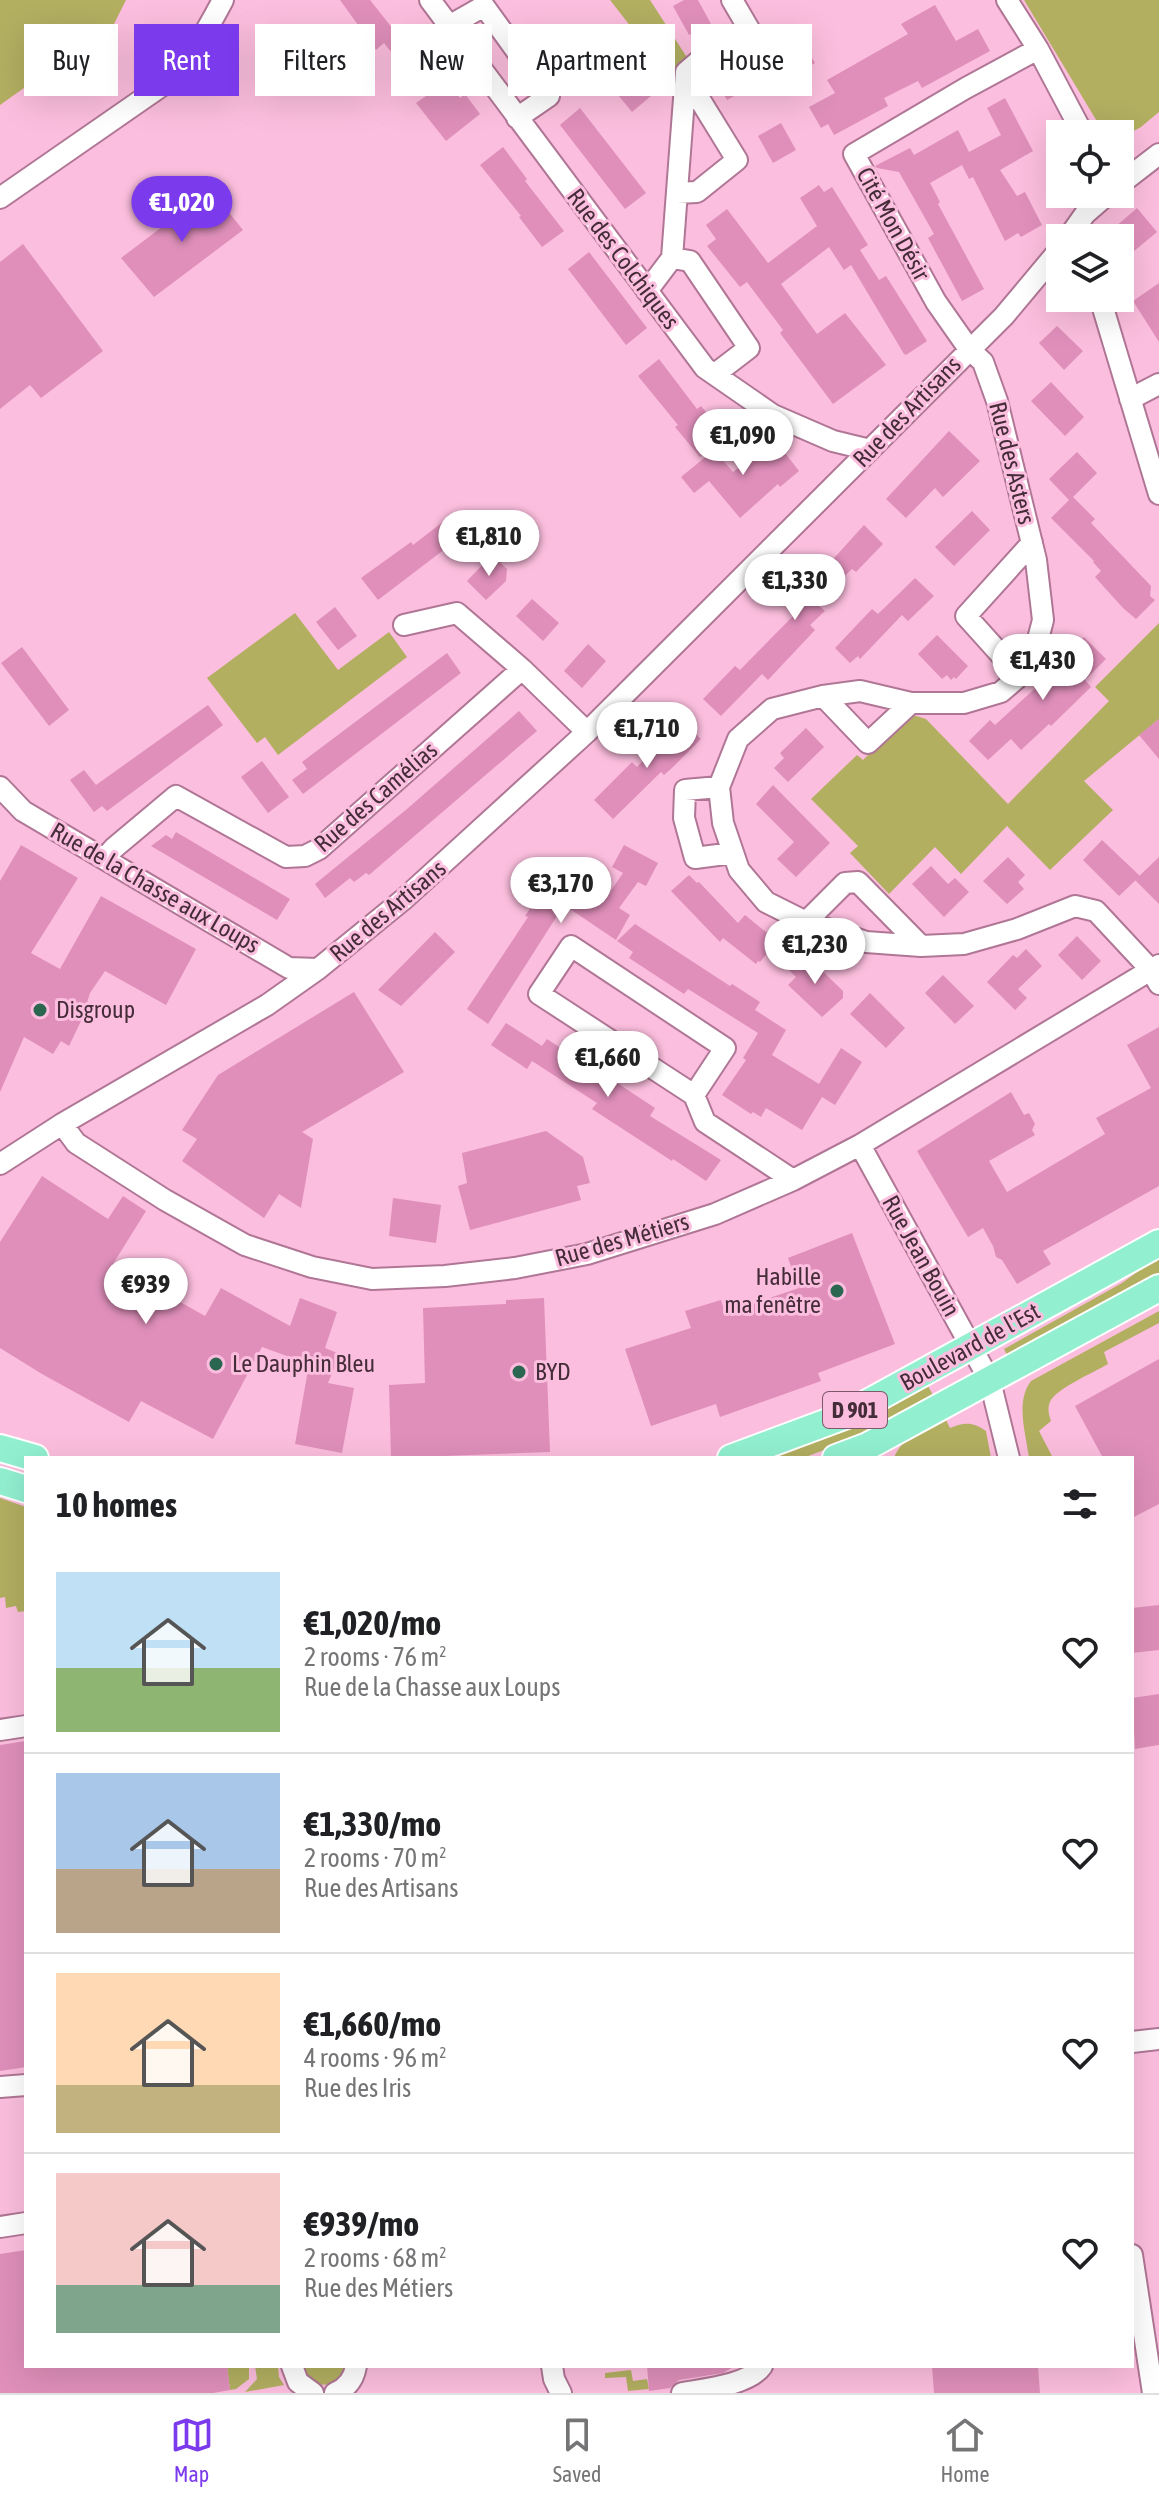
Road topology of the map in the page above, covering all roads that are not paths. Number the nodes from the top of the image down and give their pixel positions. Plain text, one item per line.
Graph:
1 (223, 0) edge
2 (430, 0) edge
3 (732, 0) edge
4 (1007, 0) edge
5 (448, 24) edge
6 (452, 24) edge
7 (1038, 49) junction
8 (492, 84) edge
9 (684, 91) junction
10 (517, 118) junction
11 (1074, 120) edge
12 (1159, 154) edge
13 (1134, 170) edge
14 (677, 193) junction
15 (0, 198) edge
16 (672, 258) junction
17 (1046, 266) edge
18 (647, 291) junction
19 (1104, 312) edge
20 (969, 349) junction
21 (954, 364) junction
22 (715, 374) junction
23 (990, 383) junction
24 (1159, 384) edge
25 (1130, 399) junction
26 (870, 450) junction
27 (1159, 494) edge
28 (1032, 543) junction
29 (404, 625) dead end
30 (522, 669) junction
31 (1020, 676) junction
32 (823, 696) junction
33 (911, 703) junction
34 (587, 732) junction
35 (0, 787) edge
36 (719, 787) junction
37 (733, 853) junction
38 (105, 858) junction
39 (806, 922) junction
40 (921, 946) junction
41 (318, 969) junction
42 (1156, 973) edge
43 (694, 1095) junction
44 (62, 1124) junction
45 (860, 1145) junction
46 (0, 1164) edge
47 (793, 1180) junction
48 (1159, 1243) edge
49 (1159, 1288) edge
50 (972, 1346) junction
51 (990, 1381) junction
52 (0, 1448) edge
53 (870, 1452) edge
54 (28, 1456) edge
55 (736, 1456) edge
56 (847, 1456) edge
57 (1009, 1456) edge
58 (0, 1481) edge
59 (24, 1488) edge
60 (24, 1726) edge
61 (0, 1730) edge
62 (1159, 2039) edge
63 (1134, 2042) edge
64 (24, 2085) edge
65 (0, 2087) edge
66 (24, 2223) edge
67 (0, 2227) edge
68 (1134, 2268) edge
69 (293, 2368) edge
70 (552, 2368) edge
71 (761, 2368) edge
72 (355, 2374) edge
73 (558, 2392) edge
74 (313, 2393) edge
75 (335, 2393) edge
76 (682, 2393) edge
77 (1153, 2393) edge

1 - 15 street
2 - 5 street, Rue des Colchiques
3 - 9 street
4 - 7 street
6 - 10 street
7 - 11 street
7 - 20 street, Cité Mon Désir
8 - 10 street, Rue des Colchiques
9 - 14 street
9 - 14 street
10 - 18 street, Rue des Colchiques
12 - 13 street
14 - 16 street
16 - 18 street
16 - 22 street
17 - 20 street, Rue des Artisans
18 - 22 street, Rue des Colchiques
19 - 25 street
20 - 21 street, Rue des Artisans
20 - 23 street, Rue des Asters
21 - 23 street, Rue des Asters
21 - 26 street, Rue des Artisans
22 - 26 street, Rue des Colchiques
23 - 28 street, Rue des Asters
24 - 25 street
25 - 27 street
26 - 34 street, Rue des Artisans
28 - 31 street, Rue des Asters
28 - 31 street, Rue des Asters
29 - 30 street
30 - 34 street
30 - 38 street, Rue des Camélias
31 - 33 street
32 - 33 street
32 - 33 street
32 - 36 street
34 - 41 street, Rue des Artisans
35 - 38 street, Rue de la Chasse aux Loups
36 - 37 street
36 - 37 street
37 - 39 street
38 - 41 street, Rue de la Chasse aux Loups
39 - 40 street
39 - 40 street
40 - 42 street
41 - 44 street, Rue des Artisans
42 - 45 street, Rue des Métiers
43 - 43 street
43 - 47 street
44 - 46 street, Rue des Artisans
44 - 47 street, Rue des Métiers
45 - 47 street, Rue des Métiers
45 - 50 street, Rue Jean Bouin
48 - 50 main road, Boulevard de l'Est / D 901
49 - 51 main road, Boulevard de l'Est / D 901
50 - 51 street, Rue Jean Bouin
50 - 55 main road, Boulevard de l'Est / D 901
51 - 53 main road, Boulevard de l'Est / D 901
51 - 57 street, Rue Jean Bouin
52 - 54 main road
53 - 56 main road, Boulevard de l'Est / D 901
58 - 59 main road
60 - 61 street
62 - 63 street
64 - 65 street
66 - 67 street
68 - 77 street
69 - 74 street
70 - 73 street
71 - 76 street
72 - 75 street

